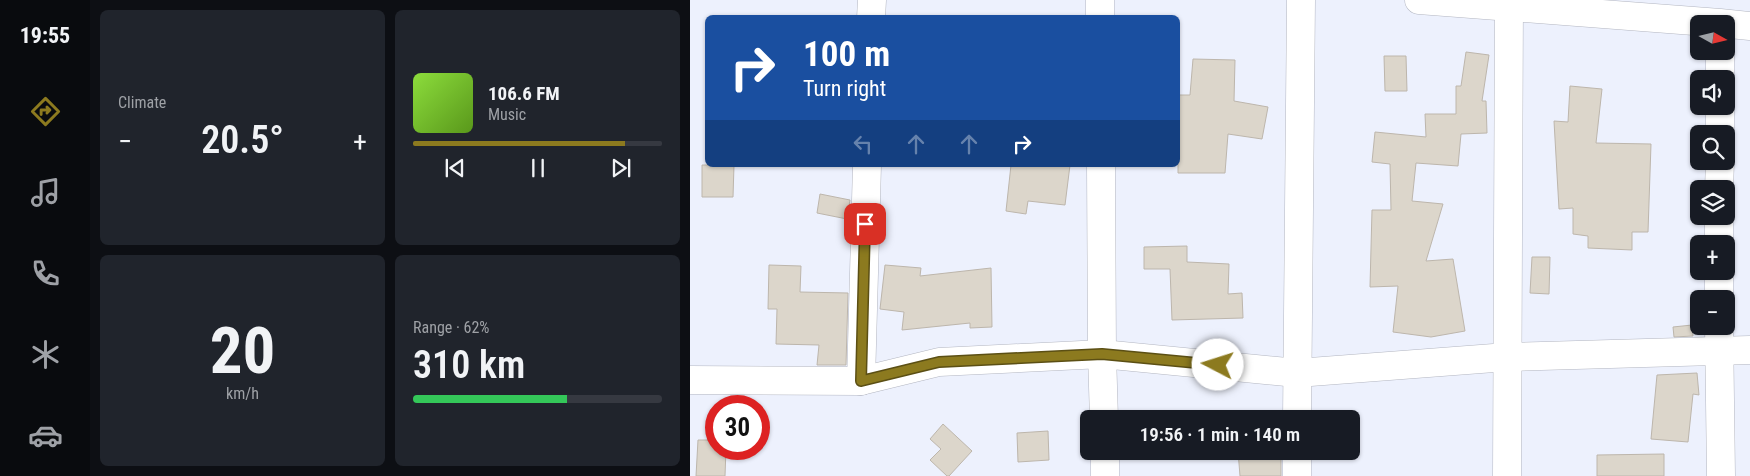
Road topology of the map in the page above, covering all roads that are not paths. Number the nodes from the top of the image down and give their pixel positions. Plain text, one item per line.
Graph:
1 (872, 0) edge
2 (1100, 0) edge
3 (1301, 0) edge
4 (1419, 0) edge
5 (1509, 4) edge
6 (871, 15) edge
7 (1100, 15) edge
8 (1720, 15) edge
9 (1735, 20) edge
10 (1750, 26) edge
11 (867, 167) edge
12 (1101, 167) edge
13 (1719, 338) edge
14 (1750, 350) edge
15 (1102, 354) junction
16 (1507, 357) junction
17 (1296, 373) junction
18 (690, 380) edge
19 (861, 381) junction
20 (1104, 410) edge
21 (1297, 410) edge
22 (1105, 460) edge
23 (1297, 460) edge
24 (1105, 476) edge
25 (1297, 476) edge
26 (1507, 476) edge
27 (1721, 476) edge

1 - 6 street
2 - 7 street
3 - 17 street
4 - 5 street
5 - 8 street
5 - 16 street
9 - 10 street
11 - 19 street
12 - 15 street
13 - 14 street
13 - 16 street
13 - 27 street
15 - 17 street
15 - 19 street
15 - 20 street
16 - 17 street
16 - 26 street
17 - 21 street
18 - 19 street
22 - 24 street
23 - 25 street

